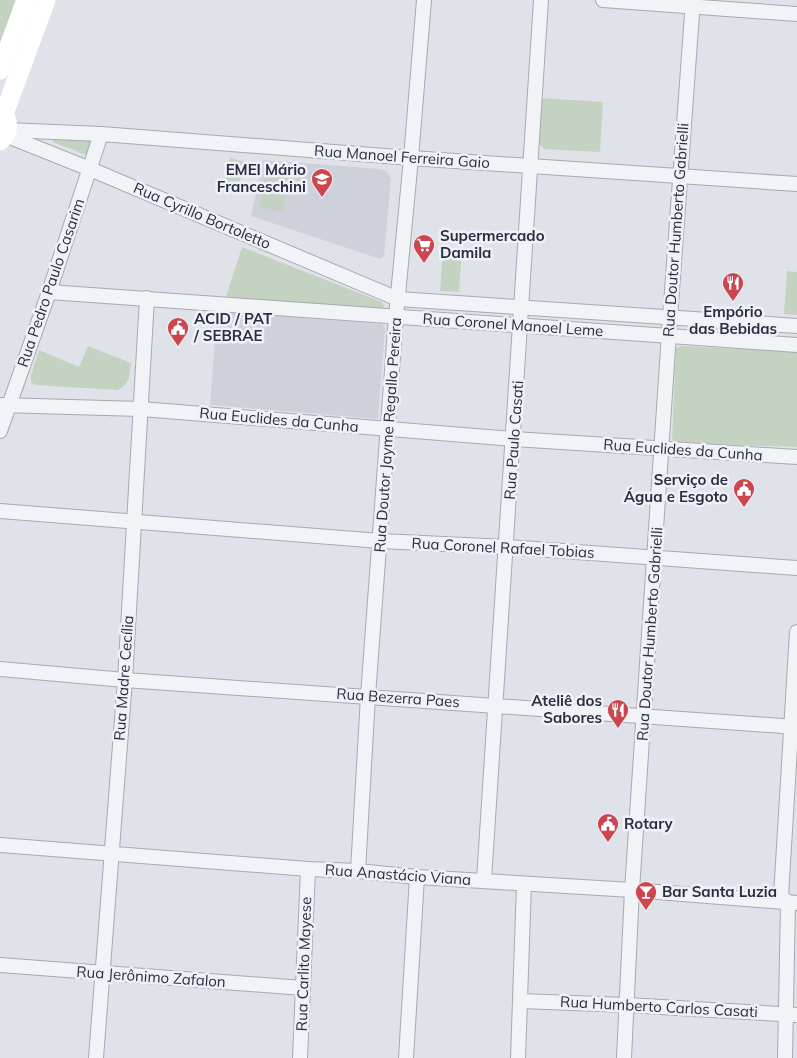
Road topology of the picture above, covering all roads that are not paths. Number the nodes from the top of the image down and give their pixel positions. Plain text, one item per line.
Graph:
1 (26, 0) edge
2 (46, 0) edge
3 (424, 0) edge
4 (541, 0) edge
5 (603, 0) edge
6 (693, 3) edge
7 (797, 14) edge
8 (0, 70) edge
9 (3, 126) edge
10 (101, 134) junction
11 (411, 158) junction
12 (529, 166) junction
13 (90, 168) junction
14 (680, 176) junction
15 (797, 184) edge
16 (49, 292) junction
17 (147, 298) junction
18 (398, 298) junction
19 (522, 308) junction
20 (396, 316) junction
21 (670, 318) junction
22 (521, 324) junction
23 (797, 326) edge
24 (668, 337) junction
25 (797, 345) edge
26 (4, 405) edge
27 (141, 408) junction
28 (388, 428) junction
29 (0, 431) edge
30 (514, 439) junction
31 (662, 449) junction
32 (797, 458) edge
33 (0, 511) edge
34 (134, 520) junction
35 (380, 540) junction
36 (507, 547) junction
37 (654, 557) junction
38 (797, 568) edge
39 (797, 632) edge
40 (0, 669) edge
41 (125, 680) junction
42 (368, 696) junction
43 (496, 705) junction
44 (644, 716) junction
45 (794, 726) edge
46 (0, 845) edge
47 (112, 854) junction
48 (308, 869) junction
49 (358, 871) junction
50 (417, 877) junction
51 (484, 880) junction
52 (524, 884) junction
53 (632, 890) junction
54 (793, 903) edge
55 (0, 965) edge
56 (102, 973) junction
57 (303, 988) junction
58 (520, 1000) junction
59 (627, 1005) junction
60 (792, 1014) edge
61 (96, 1058) edge
62 (300, 1058) edge
63 (406, 1058) edge
64 (518, 1058) edge
65 (624, 1058) edge
66 (784, 1058) edge

1 - 8 main road
2 - 9 main road
3 - 11 street, Rua Doutor Jayme Regallo Pereira
4 - 12 street, Rua Paulo Casati
5 - 6 street
6 - 7 street
6 - 14 street, Rua Doutor Humberto Gabrielli
9 - 10 street, Rua Manoel Ferreira Gaio
9 - 13 street, Rua Cyrillo Bortoletto
10 - 11 street, Rua Manoel Ferreira Gaio
10 - 13 street, Rua Pedro Paulo Casarim
11 - 12 street, Rua Manoel Ferreira Gaio
11 - 18 street, Rua Doutor Jayme Regallo Pereira
12 - 14 street, Rua Manoel Ferreira Gaio
12 - 19 street, Rua Paulo Casati
13 - 16 street, Rua Pedro Paulo Casarim
13 - 18 street, Rua Cyrillo Bortoletto
14 - 15 street, Rua Manoel Ferreira Gaio
14 - 21 street, Rua Doutor Humberto Gabrielli
16 - 17 street, Rua Coronel Manoel Leme
16 - 26 street, Rua Pedro Paulo Casarim
17 - 20 street, Rua Coronel Manoel Leme
17 - 27 street, Rua Madre Cecília
18 - 19 street, Rua Coronel Manoel Leme
18 - 20 street, Rua Doutor Jayme Regallo Pereira
19 - 21 street, Rua Coronel Manoel Leme
19 - 22 street, Rua Paulo Casati
20 - 22 street, Rua Coronel Manoel Leme
20 - 28 street, Rua Doutor Jayme Regallo Pereira
21 - 23 street, Rua Coronel Manoel Leme
21 - 24 street, Rua Doutor Humberto Gabrielli
22 - 24 street, Rua Coronel Manoel Leme
22 - 30 street, Rua Paulo Casati
24 - 25 street, Rua Coronel Manoel Leme
24 - 31 street, Rua Doutor Humberto Gabrielli
26 - 27 street, Rua Euclides da Cunha
26 - 29 street, Rua Pedro Paulo Casarim
27 - 28 street, Rua Euclides da Cunha
27 - 34 street, Rua Madre Cecília
28 - 30 street, Rua Euclides da Cunha
28 - 35 street, Rua Doutor Jayme Regallo Pereira
30 - 31 street, Rua Euclides da Cunha
30 - 36 street, Rua Paulo Casati
31 - 32 street, Rua Euclides da Cunha
31 - 37 street, Rua Doutor Humberto Gabrielli
33 - 34 street, Rua Coronel Rafael Tobias
34 - 35 street, Rua Coronel Rafael Tobias
34 - 41 street, Rua Madre Cecília
35 - 36 street, Rua Coronel Rafael Tobias
35 - 42 street, Rua Doutor Jayme Regallo Pereira
36 - 37 street, Rua Coronel Rafael Tobias
36 - 43 street, Rua Paulo Casati
37 - 38 street, Rua Coronel Rafael Tobias
37 - 44 street, Rua Doutor Humberto Gabrielli
39 - 45 street
40 - 41 street, Rua Bezerra Paes
41 - 42 street, Rua Bezerra Paes
41 - 47 street, Rua Madre Cecília
42 - 43 street, Rua Bezerra Paes
42 - 49 street, Rua Doutor Jayme Regallo Pereira
43 - 44 street, Rua Bezerra Paes
43 - 51 street, Rua Paulo Casati
44 - 45 street, Rua Bezerra Paes
44 - 53 street, Rua Doutor Humberto Gabrielli
45 - 54 street
46 - 47 street, Rua Anastácio Viana
47 - 48 street, Rua Anastácio Viana
47 - 56 street, Rua Madre Cecília
48 - 49 street, Rua Anastácio Viana
48 - 57 street, Rua Carlito Mayese
49 - 50 street, Rua Anastácio Viana
50 - 51 street, Rua Anastácio Viana
50 - 63 street
51 - 52 street, Rua Anastácio Viana
52 - 53 street, Rua Anastácio Viana
52 - 58 street
53 - 54 street, Rua Anastácio Viana
53 - 59 street, Rua Doutor Humberto Gabrielli
54 - 60 street
55 - 56 street, Rua Jerônimo Zafalon
56 - 57 street, Rua Jerônimo Zafalon
56 - 61 street, Rua Madre Cecília
57 - 62 street, Rua Carlito Mayese
58 - 59 street, Rua Humberto Carlos Casati
58 - 64 street
59 - 60 street, Rua Humberto Carlos Casati
59 - 65 street, Rua Doutor Humberto Gabrielli
60 - 66 street

